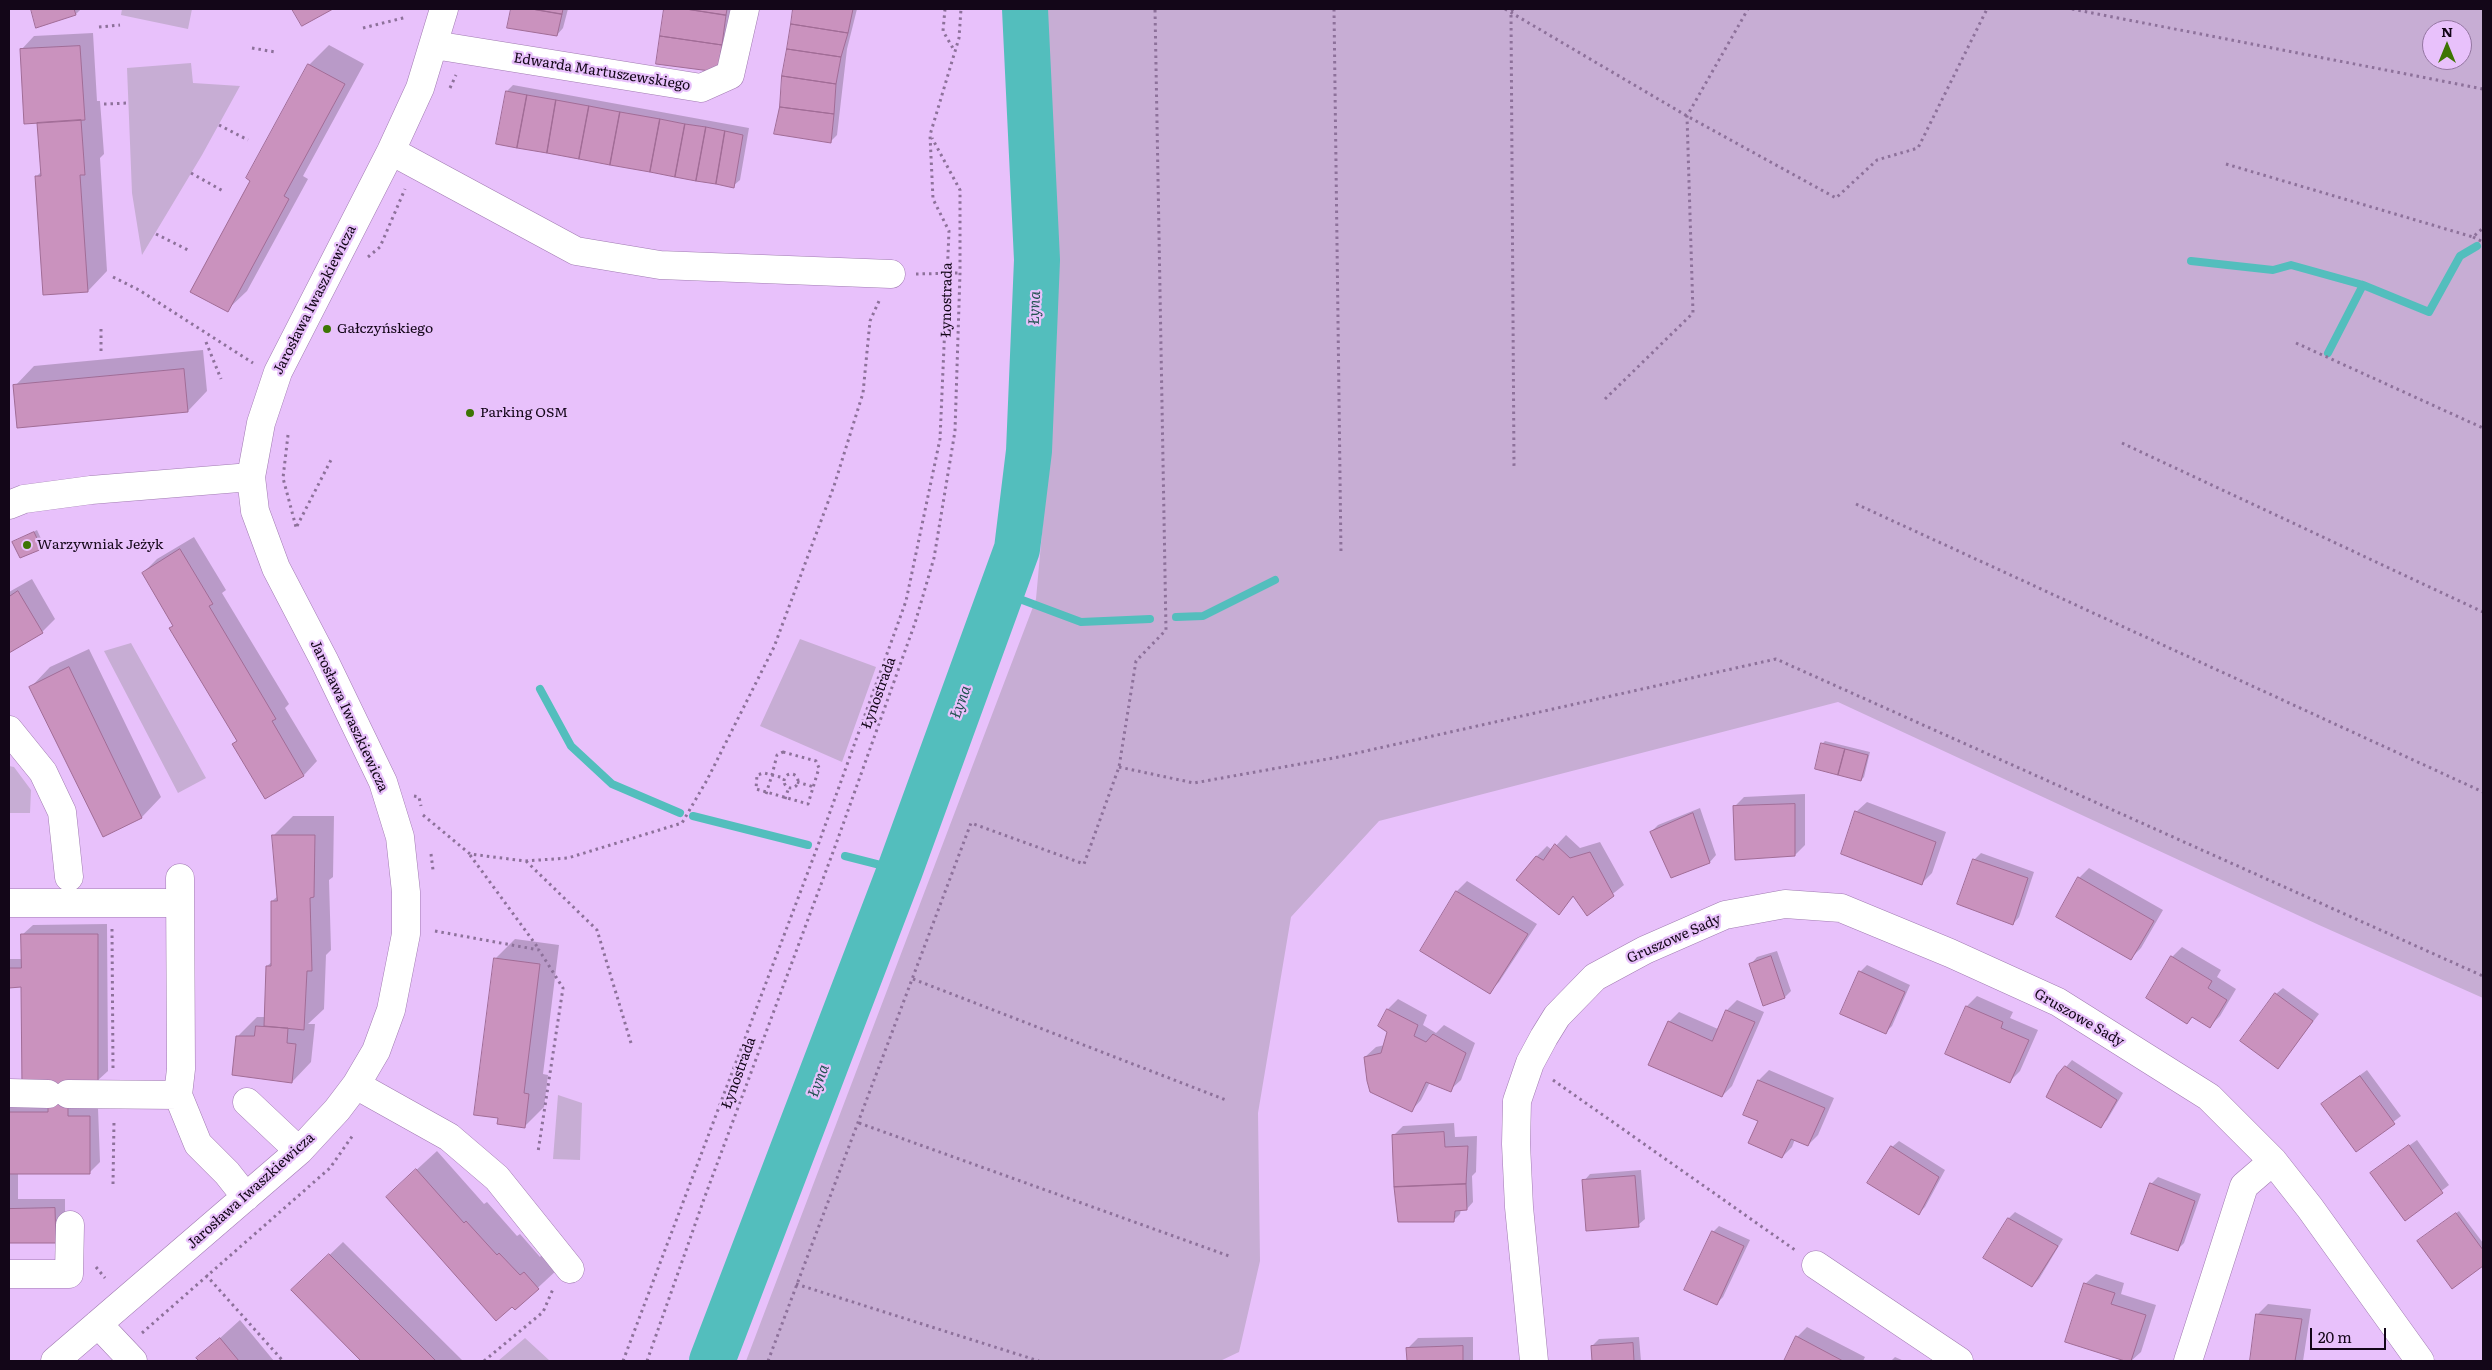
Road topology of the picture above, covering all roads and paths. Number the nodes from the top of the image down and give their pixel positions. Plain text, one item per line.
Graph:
1 (444, 9) edge
2 (745, 9) edge
3 (944, 9) edge
4 (961, 9) edge
5 (1155, 9) edge
6 (1334, 9) edge
7 (1505, 9) edge
8 (1748, 9) edge
9 (1987, 9) edge
10 (2072, 9) edge
11 (1512, 10) edge
12 (407, 17) dead end
13 (120, 25) dead end
14 (99, 28) dead end
15 (363, 28) dead end
16 (434, 44) junction
17 (252, 48) dead end
18 (954, 51) junction
19 (274, 52) dead end
20 (2483, 89) edge
21 (129, 103) dead end
22 (104, 104) dead end
23 (1687, 116) junction
24 (218, 124) dead end
25 (930, 135) junction
26 (248, 140) dead end
27 (391, 152) junction
28 (2226, 164) dead end
29 (192, 173) dead end
30 (223, 191) dead end
31 (395, 212) dead end
32 (2483, 228) edge
33 (156, 234) dead end
34 (2473, 237) junction
35 (2483, 242) edge
36 (190, 252) dead end
37 (362, 263) dead end
38 (960, 273) junction
39 (891, 274) junction
40 (946, 274) junction
41 (113, 277) dead end
42 (101, 329) dead end
43 (206, 342) dead end
44 (2296, 342) dead end
45 (101, 353) dead end
46 (253, 363) dead end
47 (221, 379) dead end
48 (1605, 399) dead end
49 (2483, 428) edge
50 (289, 429) dead end
51 (2122, 443) dead end
52 (332, 458) dead end
53 (1514, 467) dead end
54 (251, 477) junction
55 (1856, 504) dead end
56 (9, 505) edge
57 (1341, 556) dead end
58 (2483, 612) edge
59 (9, 730) edge
60 (1119, 767) junction
61 (772, 775) junction
62 (784, 778) junction
63 (797, 782) junction
64 (788, 787) junction
65 (814, 787) junction
66 (2483, 792) edge
67 (766, 794) junction
68 (785, 799) junction
69 (423, 815) dead end
70 (470, 854) junction
71 (525, 861) junction
72 (69, 876) dead end
73 (9, 903) edge
74 (112, 922) dead end
75 (435, 931) dead end
76 (539, 950) junction
77 (2483, 976) edge
78 (913, 979) junction
79 (631, 1043) dead end
80 (1530, 1063) junction
81 (113, 1072) dead end
82 (356, 1085) junction
83 (9, 1092) edge
84 (178, 1095) junction
85 (1226, 1100) dead end
86 (247, 1102) dead end
87 (114, 1119) dead end
88 (859, 1123) junction
89 (299, 1152) junction
90 (538, 1152) dead end
91 (2273, 1161) junction
92 (113, 1184) dead end
93 (246, 1197) junction
94 (70, 1225) dead end
95 (1229, 1256) dead end
96 (1816, 1265) joint
97 (9, 1274) edge
98 (206, 1275) dead end
99 (562, 1279) joint
100 (796, 1284) junction
101 (98, 1324) junction
102 (55, 1361) edge
103 (133, 1361) edge
104 (283, 1361) edge
105 (484, 1361) edge
106 (623, 1361) edge
107 (646, 1361) edge
108 (768, 1361) edge
109 (1039, 1361) edge
110 (1534, 1361) edge
111 (1959, 1361) edge
112 (2188, 1361) edge
113 (2420, 1361) edge

1 - 16 street, Jarosława Iwaszkiewicza
2 - 16 street, Edwarda Martuszewskiego
3 - 18 path
4 - 18 path
5 - 60 path
6 - 57 path
7 - 11 path
8 - 23 path
9 - 23 path
10 - 20 path
11 - 23 path
11 - 53 path
12 - 15 path
13 - 14 path
16 - 27 street, Jarosława Iwaszkiewicza
17 - 19 path
18 - 25 path
21 - 22 path
23 - 48 path
24 - 26 path
25 - 38 path, Łynostrada
25 - 40 path
27 - 39 street
27 - 54 street, Jarosława Iwaszkiewicza
28 - 34 path
29 - 30 path
31 - 37 path
32 - 34 path
33 - 36 path
34 - 35 path
38 - 40 path
38 - 107 path, Łynostrada
39 - 40 path
39 - 71 path
40 - 106 path
41 - 46 path
42 - 45 path
43 - 47 path
44 - 49 path
50 - 52 path
51 - 58 path
54 - 56 street
54 - 82 street, Jarosława Iwaszkiewicza
55 - 66 path
59 - 72 street
60 - 77 path
60 - 78 path
61 - 62 path
61 - 65 path
61 - 67 path
61 - 67 path
62 - 63 path
62 - 64 path
63 - 64 path
63 - 65 path
64 - 68 path
65 - 68 path
67 - 68 path
69 - 70 path
70 - 71 path
70 - 76 path
71 - 79 path
73 - 84 street
74 - 81 path
75 - 76 path
76 - 90 path
78 - 85 path
78 - 88 path
80 - 91 street, Gruszowe Sady
80 - 96 path
80 - 110 street, Gruszowe Sady
82 - 89 street, Jarosława Iwaszkiewicza
82 - 99 street
83 - 84 street
84 - 93 street
86 - 89 street
87 - 92 path
88 - 95 path
88 - 100 path
89 - 93 street, Jarosława Iwaszkiewicza
91 - 112 street
91 - 113 street, Gruszowe Sady
93 - 101 street, Jarosława Iwaszkiewicza
94 - 97 street
96 - 111 street
98 - 104 path
99 - 105 path
100 - 108 path
100 - 109 path
101 - 102 street, Jarosława Iwaszkiewicza
101 - 103 street

